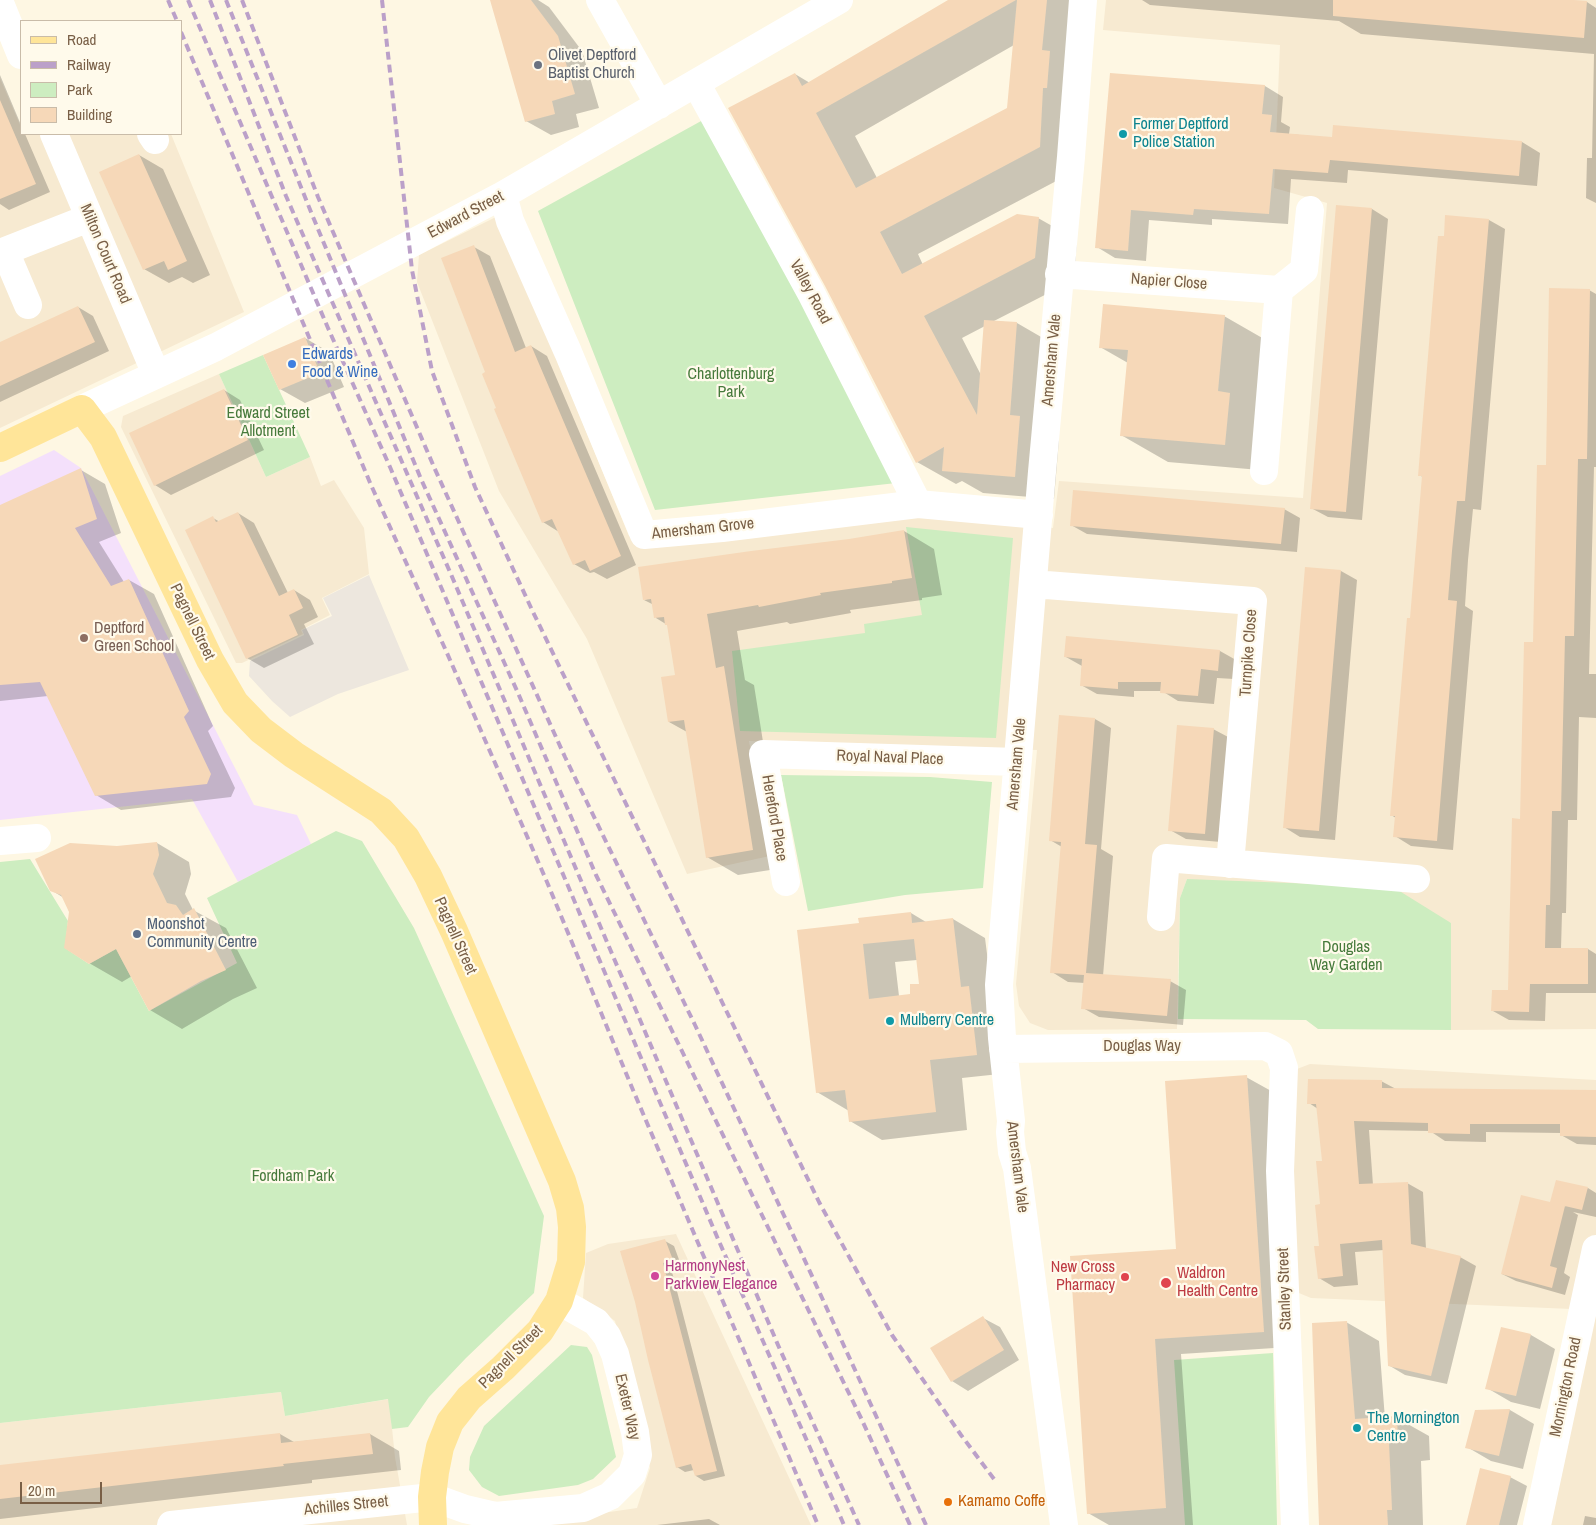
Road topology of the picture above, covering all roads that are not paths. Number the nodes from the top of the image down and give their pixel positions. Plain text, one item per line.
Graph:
1 (600, 0) edge
2 (839, 0) edge
3 (1083, 0) edge
4 (0, 3) edge
5 (20, 53) edge
6 (696, 83) junction
7 (659, 105) junction
8 (54, 135) edge
9 (503, 195) junction
10 (1310, 210) dead end
11 (89, 218) junction
12 (1059, 274) junction
13 (1279, 290) junction
14 (28, 305) dead end
15 (156, 374) junction
16 (82, 410) junction
17 (0, 448) edge
18 (1264, 470) dead end
19 (918, 504) junction
20 (1039, 515) junction
21 (1033, 584) junction
22 (763, 754) joint
23 (1017, 762) junction
24 (37, 838) dead end
25 (0, 841) edge
26 (1230, 864) junction
27 (1416, 879) dead end
28 (786, 882) dead end
29 (1161, 917) dead end
30 (1003, 1049) junction
31 (1279, 1053) joint
32 (1596, 1250) edge
33 (559, 1301) junction
34 (432, 1497) junction
35 (171, 1525) edge
36 (433, 1525) edge
37 (1064, 1525) edge
38 (1295, 1525) edge
39 (1537, 1525) edge

1 - 7 street
2 - 6 street, Edward Street
3 - 12 street, Amersham Vale
4 - 5 street
6 - 7 street, Edward Street
6 - 19 street, Valley Road
7 - 9 street, Edward Street
8 - 11 street, Milton Court Road
9 - 15 street, Edward Street
9 - 19 street, Amersham Grove
10 - 13 street
11 - 14 street
11 - 15 street, Milton Court Road
12 - 13 street, Napier Close
12 - 20 street, Amersham Vale
13 - 18 street
15 - 16 street, Edward Street
16 - 17 main road
16 - 33 main road, Pagnell Street
19 - 20 street, Amersham Grove
20 - 21 street, Amersham Vale
21 - 23 street, Amersham Vale
21 - 26 street, Turnpike Close
22 - 23 street, Royal Naval Place
22 - 28 street, Hereford Place
23 - 30 street, Amersham Vale
24 - 25 street
26 - 27 street
26 - 29 street
30 - 31 street, Douglas Way
30 - 37 street, Amersham Vale
31 - 38 street, Stanley Street
32 - 39 street, Mornington Road
33 - 34 main road, Pagnell Street
33 - 34 street, Exeter Way
34 - 35 street, Achilles Street
34 - 36 main road, Pagnell Street

